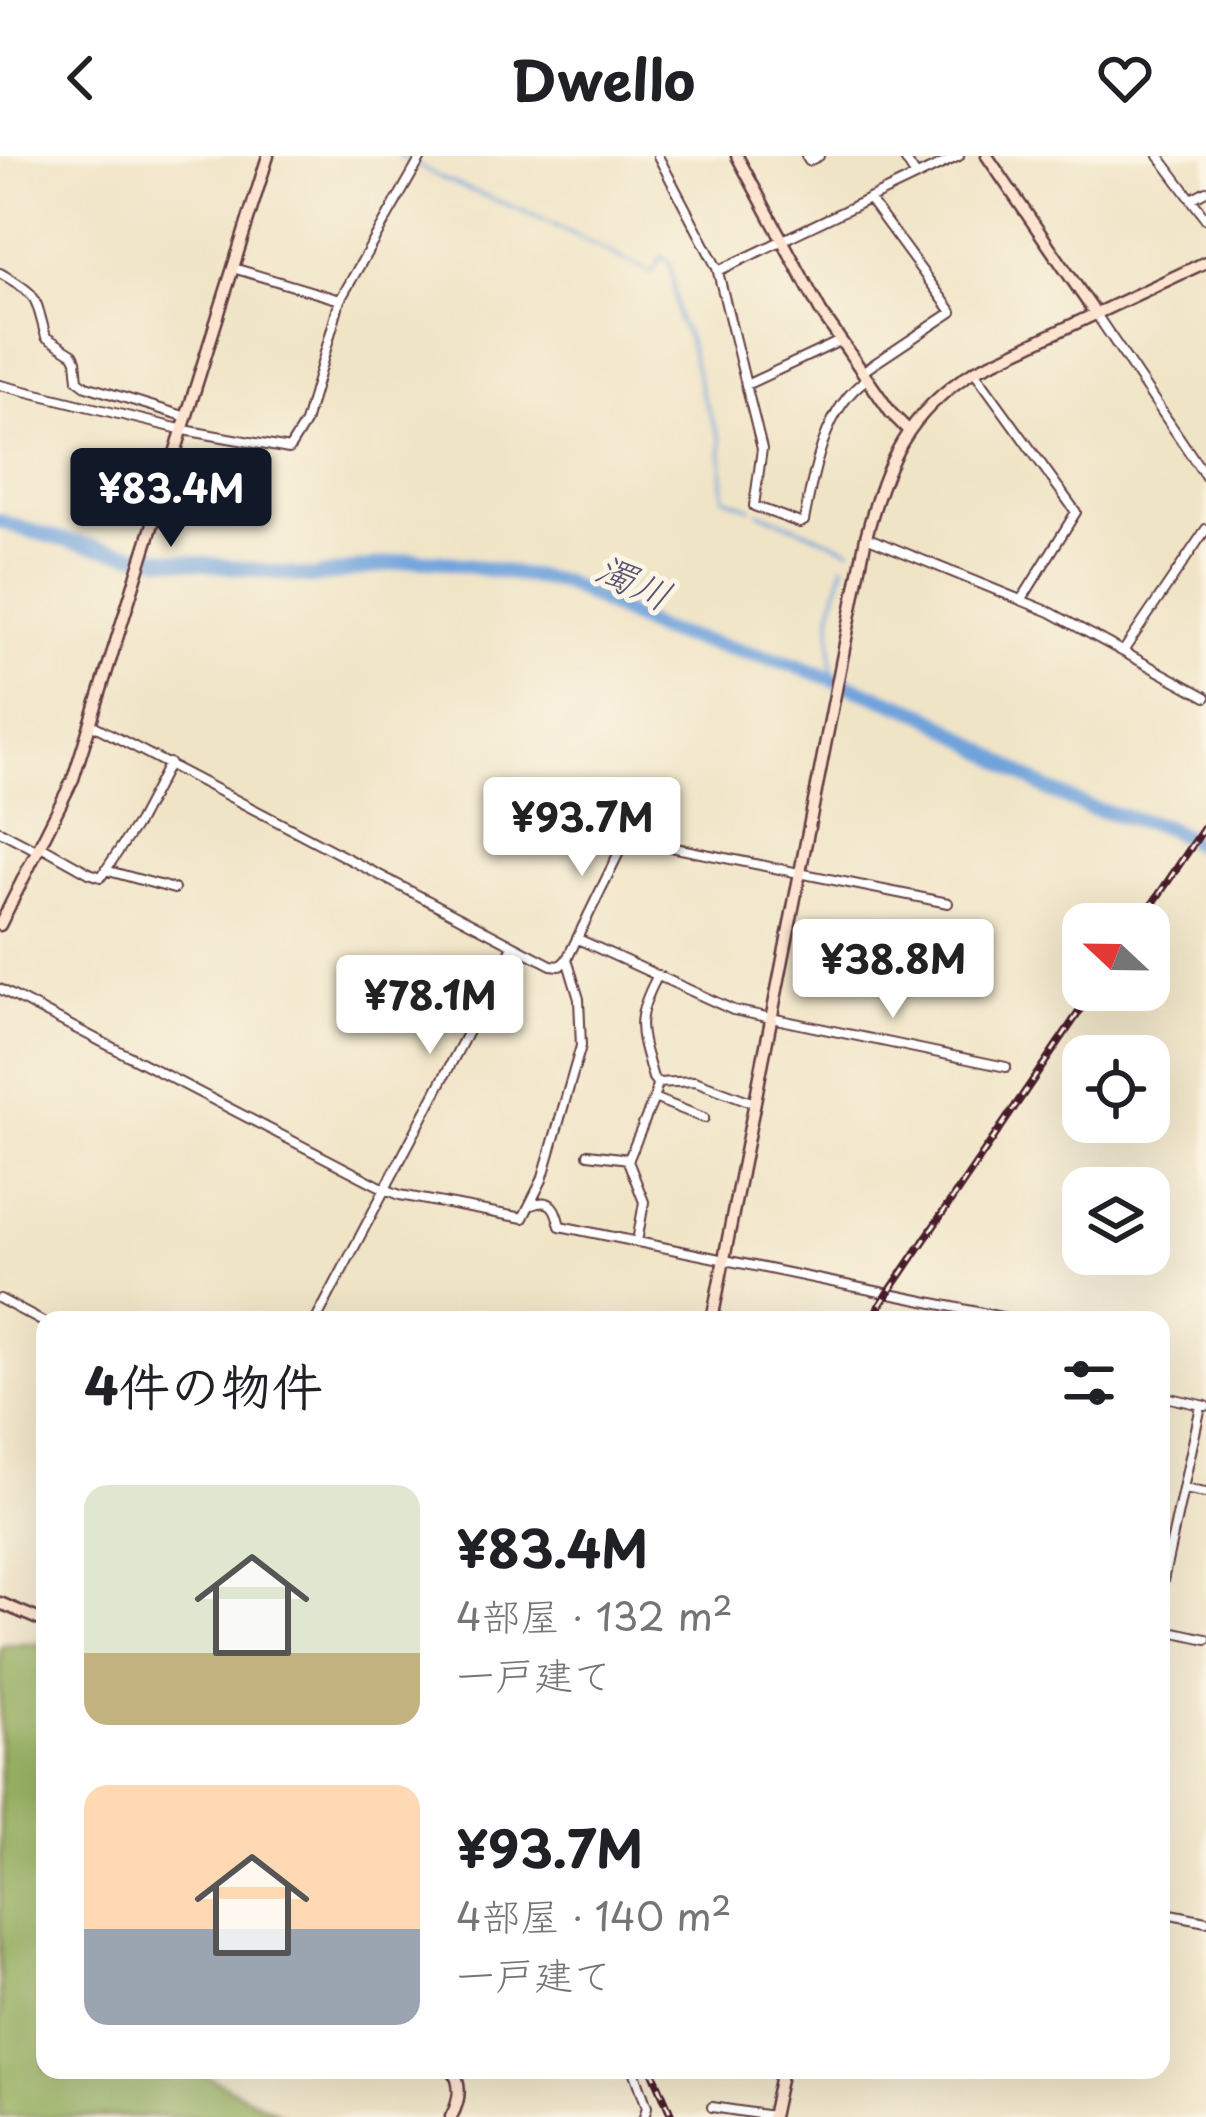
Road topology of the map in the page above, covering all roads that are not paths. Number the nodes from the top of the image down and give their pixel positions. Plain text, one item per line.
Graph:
1 (268, 156) edge
2 (422, 156) edge
3 (658, 156) edge
4 (736, 156) edge
5 (806, 156) edge
6 (819, 156) edge
7 (903, 156) edge
8 (959, 156) edge
9 (986, 156) edge
10 (1159, 156) edge
11 (916, 176) junction
12 (1206, 191) edge
13 (869, 199) junction
14 (1191, 199) junction
15 (1206, 220) edge
16 (782, 240) junction
17 (1206, 262) edge
18 (233, 268) junction
19 (718, 271) junction
20 (0, 273) edge
21 (340, 300) junction
22 (1095, 313) junction
23 (840, 341) junction
24 (974, 370) junction
25 (865, 376) junction
26 (0, 385) edge
27 (746, 385) junction
28 (184, 428) junction
29 (908, 430) junction
30 (1206, 476) edge
31 (1206, 530) edge
32 (866, 537) junction
33 (1022, 599) junction
34 (1124, 650) junction
35 (1206, 697) edge
36 (91, 724) junction
37 (169, 763) junction
38 (0, 831) edge
39 (40, 849) junction
40 (105, 870) junction
41 (800, 875) junction
42 (174, 889) dead end
43 (948, 903) dead end
44 (0, 925) edge
45 (578, 939) junction
46 (513, 946) junction
47 (567, 959) junction
48 (657, 977) junction
49 (0, 988) edge
50 (772, 1017) junction
51 (1006, 1067) dead end
52 (657, 1083) junction
53 (654, 1098) junction
54 (756, 1104) junction
55 (704, 1118) dead end
56 (588, 1154) dead end
57 (629, 1159) junction
58 (385, 1189) junction
59 (532, 1205) junction
60 (637, 1242) junction
61 (724, 1260) junction
62 (0, 1299) edge
63 (321, 1311) edge
64 (714, 1311) edge
65 (955, 1311) edge
66 (36, 1318) edge
67 (1170, 1398) edge
68 (1203, 1406) edge
69 (1183, 1489) junction
70 (1206, 1493) edge
71 (1170, 1549) edge
72 (0, 1603) edge
73 (36, 1618) edge
74 (1170, 1632) edge
75 (1206, 1639) edge
76 (1170, 1914) edge
77 (1206, 1921) edge
78 (458, 2079) edge
79 (637, 2079) edge
80 (780, 2079) edge
81 (712, 2108) dead end
82 (451, 2117) edge
83 (644, 2117) edge
84 (772, 2117) edge

1 - 18 street
2 - 21 street
3 - 19 street
4 - 16 street
5 - 6 street
7 - 11 street
8 - 11 street
9 - 22 street
10 - 14 street
11 - 13 street
12 - 14 street
13 - 16 street
13 - 25 street
14 - 15 street
16 - 19 street
16 - 23 street
17 - 22 street
18 - 21 street
18 - 28 street
19 - 27 street
20 - 28 street
21 - 28 street
22 - 24 street
22 - 30 street
23 - 25 street
23 - 27 street
24 - 29 street
24 - 33 street
25 - 27 street
25 - 29 street
26 - 28 street
28 - 36 street
29 - 32 street
31 - 34 street
32 - 33 street
32 - 41 street
33 - 34 street
34 - 35 street
36 - 37 street
36 - 39 street
37 - 40 street
37 - 46 street
38 - 39 street
39 - 40 street
39 - 44 street
40 - 42 street
41 - 43 street
41 - 45 street
41 - 50 street
45 - 47 street
45 - 48 street
46 - 47 street
46 - 58 street
47 - 59 street
48 - 50 street
48 - 52 street
49 - 58 street
50 - 51 street
50 - 54 street
52 - 53 street
52 - 54 street
53 - 55 street
53 - 57 street
54 - 61 street
56 - 57 street
57 - 60 street
58 - 59 street
58 - 63 street
59 - 60 street
60 - 61 street
61 - 64 street
61 - 65 street
62 - 66 street
67 - 68 street
68 - 69 street
69 - 70 street
69 - 71 street
72 - 73 street
74 - 75 street
76 - 77 street
78 - 82 street
79 - 83 street
80 - 84 street
81 - 84 street

